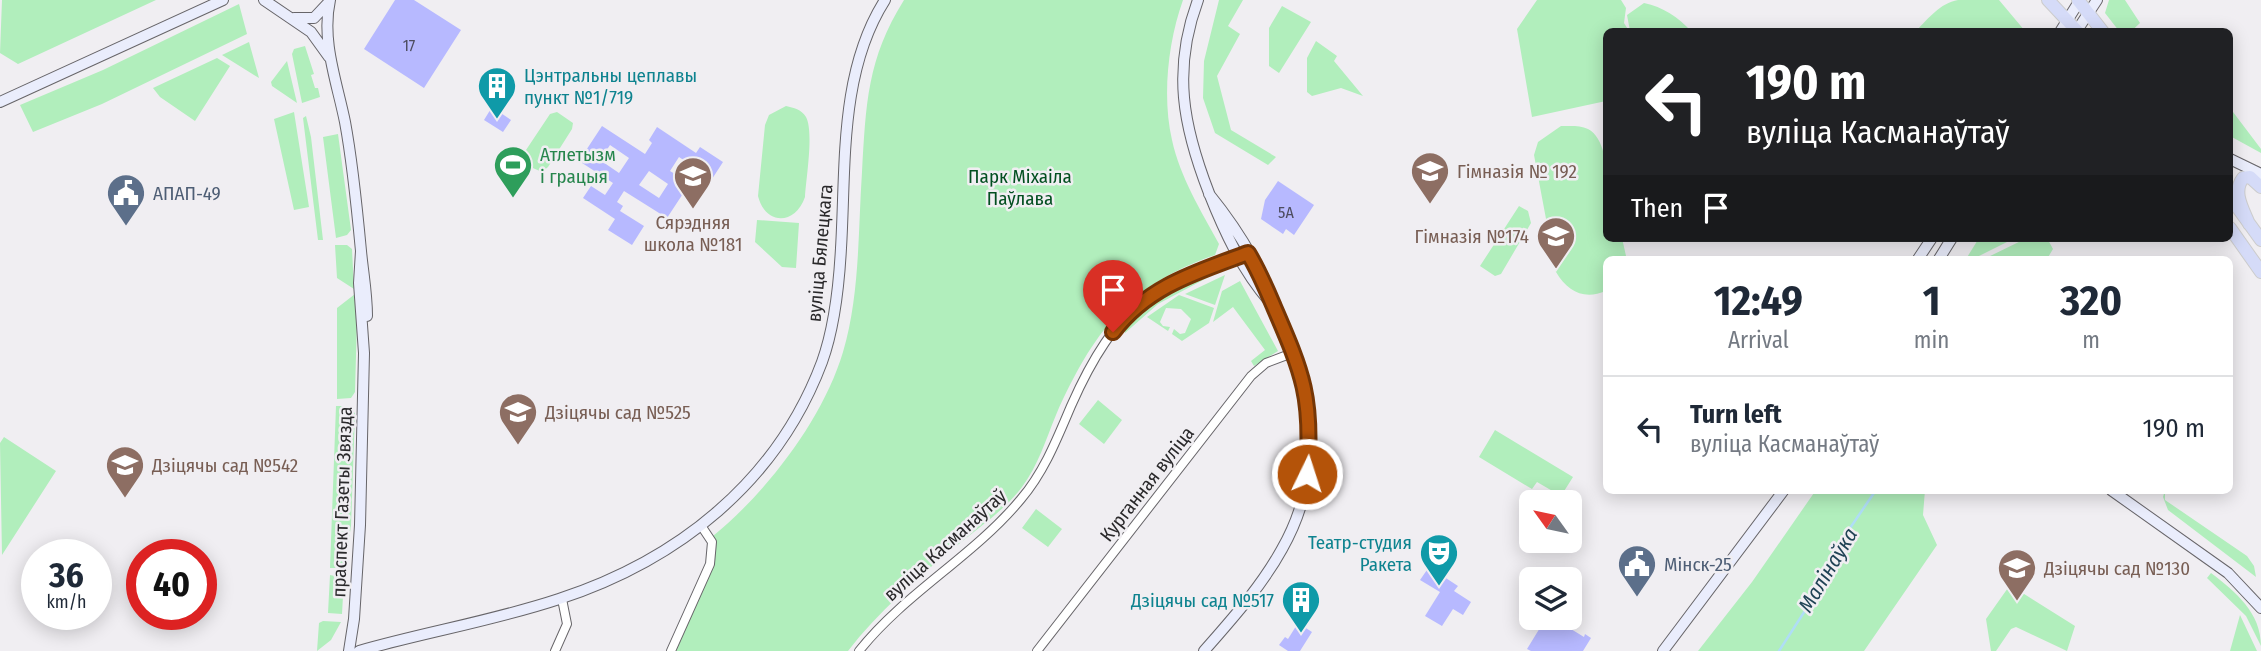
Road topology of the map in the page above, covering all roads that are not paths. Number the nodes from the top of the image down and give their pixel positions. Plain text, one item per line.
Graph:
1 (223, 0) edge
2 (264, 0) edge
3 (885, 0) edge
4 (1198, 0) edge
5 (2048, 0) edge
6 (2097, 0) edge
7 (330, 1) edge
8 (2079, 1) edge
9 (2089, 13) junction
10 (288, 15) junction
11 (2064, 26) edge
12 (2079, 28) edge
13 (2100, 28) edge
14 (330, 59) junction
15 (0, 102) edge
16 (2233, 160) edge
17 (2261, 174) edge
18 (2261, 187) edge
19 (2233, 201) edge
20 (2249, 224) junction
21 (2233, 232) edge
22 (2261, 240) edge
23 (1244, 255) junction
24 (2261, 272) edge
25 (1295, 352) junction
26 (1781, 494) edge
27 (2117, 494) edge
28 (702, 527) junction
29 (562, 598) junction
30 (2261, 608) edge
31 (349, 651) edge
32 (359, 651) edge
33 (555, 651) edge
34 (671, 651) edge
35 (859, 651) edge
36 (1037, 651) edge
37 (1204, 651) edge
38 (1663, 651) edge

1 - 15 street
2 - 10 street, праспект Газеты Звязда
3 - 28 street, вуліца Бялецкага
4 - 23 street
5 - 11 main road
6 - 9 street
7 - 10 street
7 - 14 street, праспект Газеты Звязда
8 - 9 main road
8 - 11 street
9 - 12 street
9 - 13 main road
10 - 14 street, праспект Газеты Звязда
14 - 31 street, праспект Газеты Звязда
16 - 17 street
18 - 20 main road
19 - 20 main road
20 - 22 main road
21 - 24 main road
23 - 25 street
23 - 35 street, вуліца Касманаўтаў
25 - 36 street, Курганная вуліца
25 - 37 street
26 - 38 street
27 - 30 street
28 - 29 street, вуліца Бялецкага
28 - 34 street
29 - 32 street, вуліца Бялецкага
29 - 33 street

